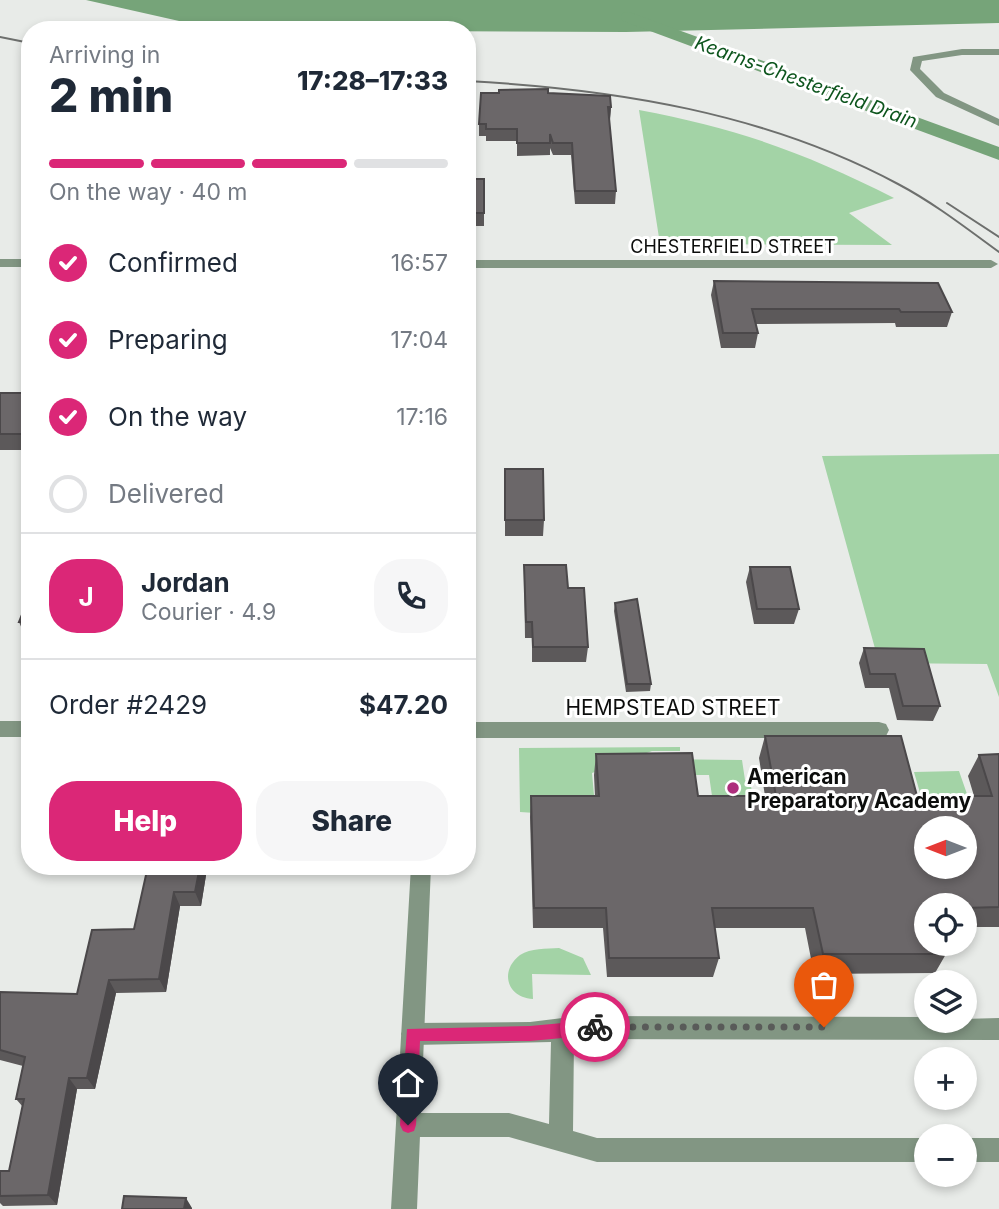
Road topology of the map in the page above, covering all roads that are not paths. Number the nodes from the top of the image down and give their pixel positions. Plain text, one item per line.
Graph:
1 (999, 52) edge
2 (999, 123) edge
3 (0, 263) edge
4 (21, 263) edge
5 (476, 264) edge
6 (995, 264) edge
7 (0, 729) edge
8 (21, 729) edge
9 (476, 730) edge
10 (879, 730) dead end
11 (421, 875) edge
12 (999, 1028) edge
13 (563, 1029) junction
14 (413, 1034) junction
15 (408, 1125) junction
16 (561, 1141) junction
17 (914, 1150) edge
18 (977, 1150) edge
19 (999, 1150) edge
20 (404, 1209) edge

1 - 2 street
3 - 4 street
5 - 6 street, CHESTERFIELD STREET
7 - 8 street
9 - 10 street, HEMPSTEAD STREET
11 - 14 street
12 - 13 street
13 - 14 street
13 - 16 street
14 - 15 street
15 - 16 street
15 - 20 street
16 - 17 street
18 - 19 street

